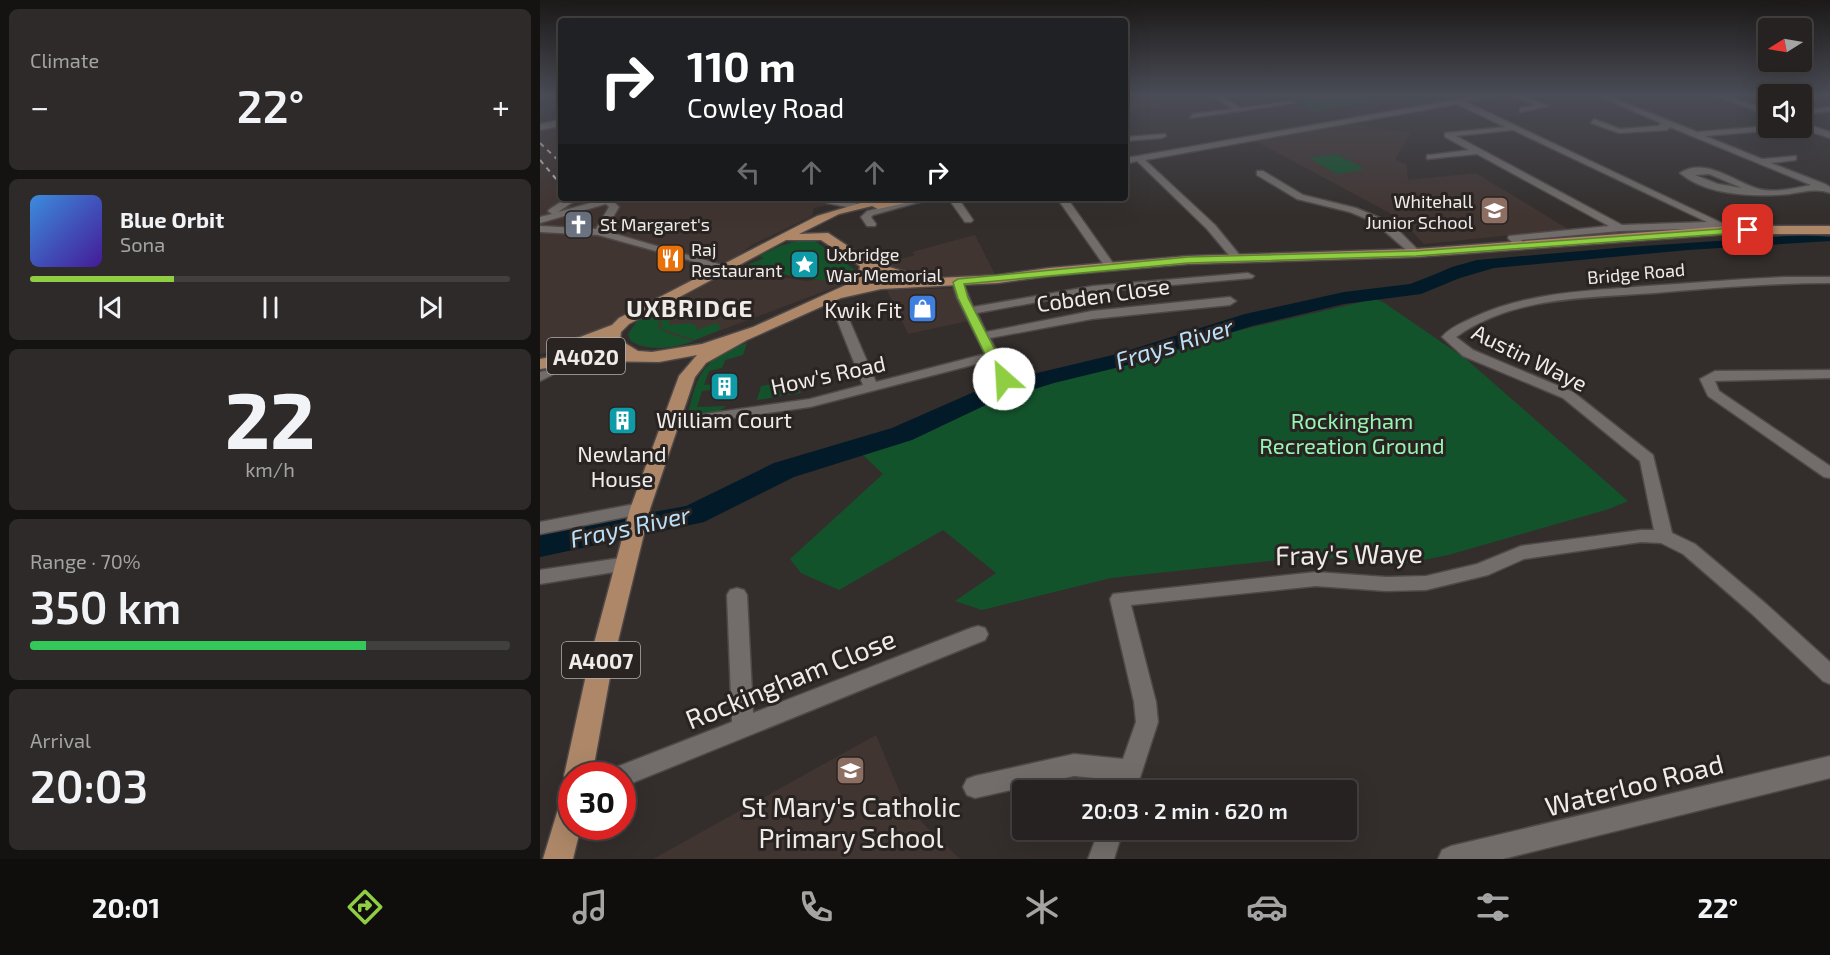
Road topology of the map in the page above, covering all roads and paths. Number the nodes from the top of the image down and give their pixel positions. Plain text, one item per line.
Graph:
1 (1161, 136) edge
2 (1264, 136) edge
3 (1450, 136) edge
4 (1530, 136) edge
5 (1700, 136) edge
6 (1128, 139) edge
7 (1479, 151) junction
8 (1430, 157) dead end
9 (1138, 158) junction
10 (1794, 158) dead end
11 (1128, 160) edge
12 (1762, 162) junction
13 (1260, 173) dead end
14 (1826, 188) edge
15 (1755, 190) junction
16 (569, 201) edge
17 (606, 201) edge
18 (613, 201) edge
19 (827, 201) edge
20 (837, 201) edge
21 (877, 201) edge
22 (903, 201) edge
23 (917, 201) edge
24 (955, 201) edge
25 (1064, 201) edge
26 (856, 206) junction
27 (821, 218) junction
28 (542, 219) edge
29 (968, 220) dead end
30 (871, 224) dead end
31 (1620, 228) junction
32 (1726, 228) junction
33 (540, 229) edge
34 (1830, 230) edge
35 (598, 232) junction
36 (824, 236) junction
37 (766, 246) junction
38 (1521, 246) junction
39 (1416, 254) junction
40 (1237, 258) junction
41 (867, 265) junction
42 (1110, 266) junction
43 (724, 267) junction
44 (1248, 276) dead end
45 (1830, 280) edge
46 (925, 282) junction
47 (958, 282) junction
48 (836, 295) junction
49 (1230, 301) dead end
50 (970, 311) junction
51 (842, 317) dead end
52 (617, 328) junction
53 (746, 334) junction
54 (1452, 334) joint
55 (983, 336) junction
56 (634, 355) junction
57 (540, 356) edge
58 (992, 356) junction
59 (658, 357) junction
60 (542, 372) edge
61 (1830, 374) edge
62 (687, 376) junction
63 (1004, 379) dead end
64 (871, 387) junction
65 (670, 423) junction
66 (1830, 473) edge
67 (639, 513) junction
68 (540, 528) edge
69 (1664, 537) junction
70 (629, 556) junction
71 (540, 577) edge
72 (737, 595) dead end
73 (978, 634) dead end
74 (1825, 664) edge
75 (743, 728) junction
76 (581, 762) edge
77 (1830, 767) edge
78 (636, 770) edge
79 (1124, 780) edge
80 (1127, 780) edge
81 (975, 787) dead end
82 (563, 840) edge
83 (1108, 840) edge
84 (558, 859) edge
85 (1101, 859) edge
86 (1455, 859) edge

1 - 6 street
2 - 9 street
3 - 7 street
4 - 32 street
5 - 12 street
7 - 8 street
7 - 31 street
9 - 11 street
9 - 40 street
10 - 12 street
12 - 14 street
13 - 39 street
14 - 15 street
15 - 15 street
16 - 28 street
17 - 28 street
18 - 35 street
19 - 27 street
20 - 26 street
21 - 26 main road, A4020
22 - 36 main road
23 - 30 street
24 - 29 street
25 - 42 street
26 - 27 main road, A4020
27 - 37 main road, A4020
31 - 32 street
31 - 38 street
32 - 34 main road
32 - 38 main road
33 - 35 street
35 - 43 street
36 - 37 main road, A4020
36 - 41 main road
37 - 43 main road, A4020
38 - 39 main road
39 - 40 main road
40 - 42 main road
41 - 46 main road
41 - 48 main road, A4020
42 - 47 main road
43 - 52 main road, A4020
44 - 50 street
45 - 54 street, Bridge Road
46 - 47 main road
46 - 48 main road
47 - 50 street
48 - 53 main road, A4020
49 - 55 street, Cobden Close
50 - 55 street
51 - 64 street
52 - 56 main road, A4020
52 - 57 main road, A4020
53 - 59 main road, A4020
53 - 62 main road, A4007
54 - 69 street, Austin Waye
55 - 58 street
56 - 59 main road, A4020
56 - 60 main road, A4020
58 - 63 street
58 - 64 street, How's Road
59 - 62 main road
61 - 66 street
62 - 65 main road, A4007
64 - 65 street, How's Road
65 - 67 main road, A4007
67 - 68 street
67 - 70 main road, A4007
69 - 74 street, Fray's Waye
69 - 80 street, Fray's Waye
70 - 71 street
70 - 76 main road, A4007
72 - 75 street
73 - 75 street, Rockingham Close
75 - 78 street, Rockingham Close
77 - 86 street, Waterloo Road
79 - 81 street
82 - 84 main road
83 - 85 street

